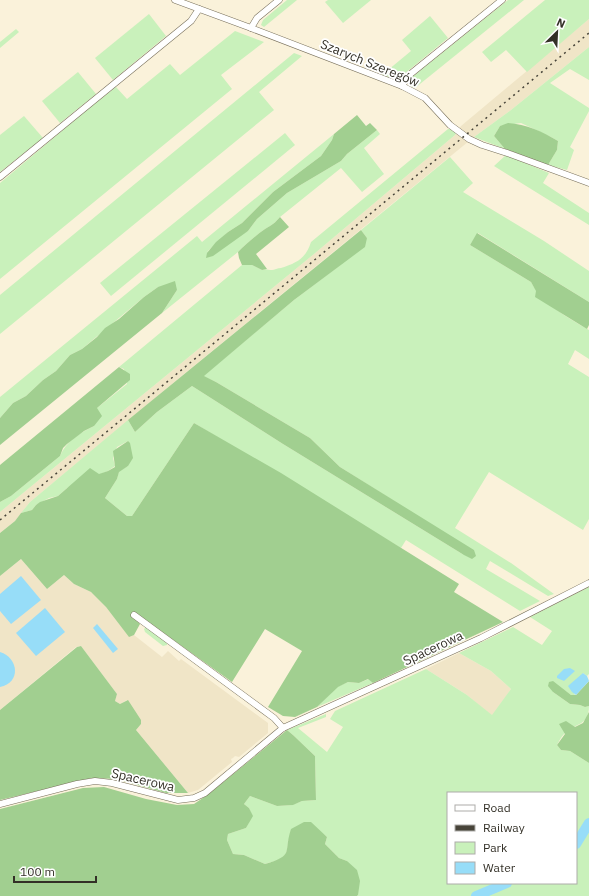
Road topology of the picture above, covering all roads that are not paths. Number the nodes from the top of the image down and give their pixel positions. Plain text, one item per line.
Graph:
1 (175, 0) edge
2 (279, 0) edge
3 (502, 0) edge
4 (200, 9) junction
5 (252, 28) junction
6 (402, 86) junction
7 (0, 177) edge
8 (589, 183) edge
9 (589, 583) edge
10 (134, 615) dead end
11 (283, 728) junction
12 (0, 804) edge

1 - 4 street, Szarych Szeregów
2 - 5 street
3 - 6 street
4 - 5 street, Szarych Szeregów
4 - 7 street
5 - 6 street, Szarych Szeregów
6 - 8 street, Szarych Szeregów
9 - 11 street, Spacerowa
10 - 11 street
11 - 12 street, Spacerowa

